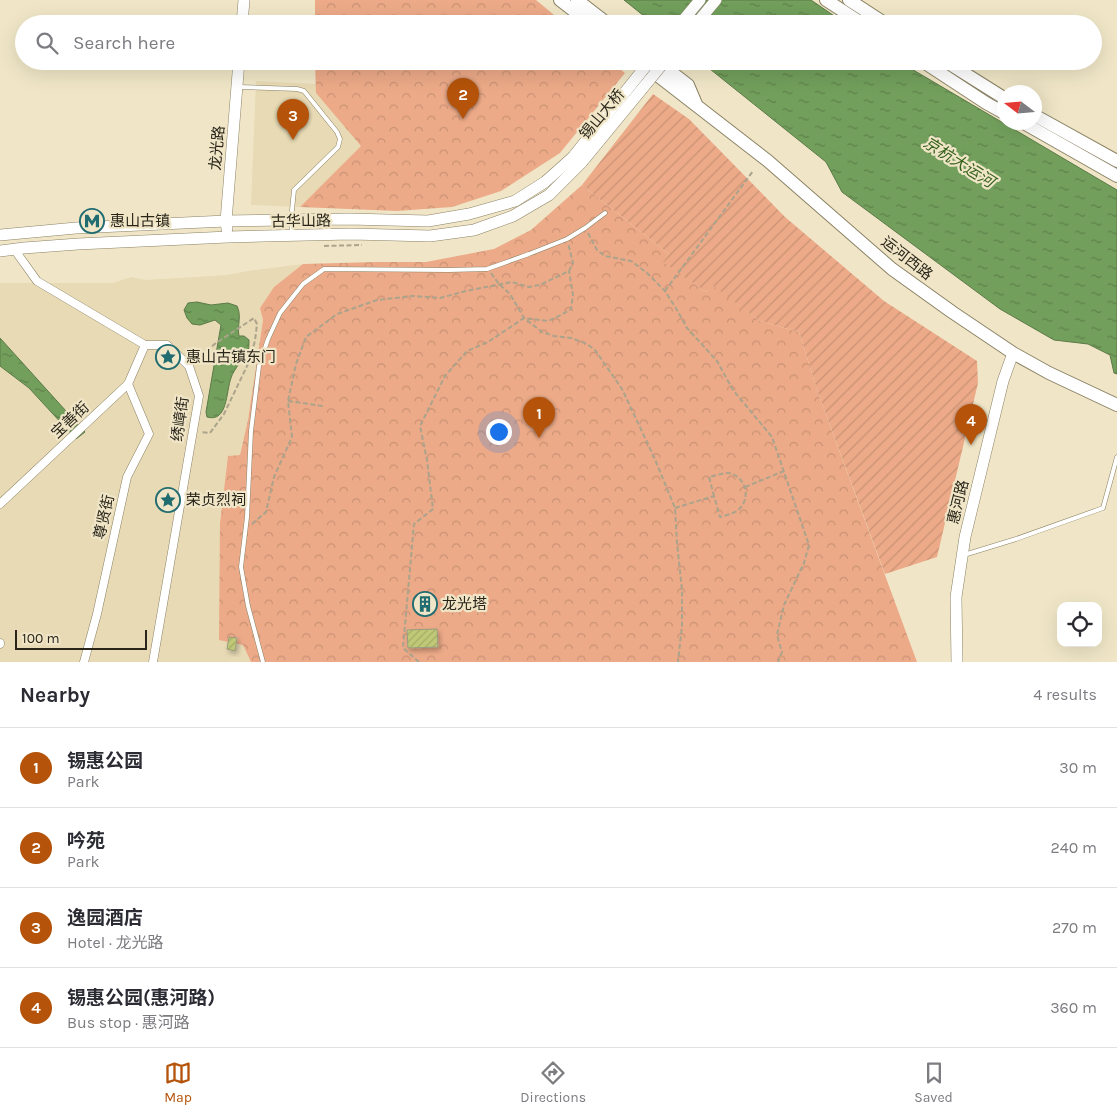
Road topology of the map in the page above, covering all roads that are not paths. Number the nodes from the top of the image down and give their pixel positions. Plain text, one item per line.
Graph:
1 (244, 0) edge
2 (560, 0) edge
3 (577, 0) edge
4 (700, 0) edge
5 (716, 0) edge
6 (826, 0) edge
7 (849, 0) edge
8 (243, 15) edge
9 (579, 15) edge
10 (596, 15) edge
11 (688, 15) edge
12 (704, 15) edge
13 (849, 15) edge
14 (872, 15) edge
15 (239, 70) edge
16 (643, 70) edge
17 (651, 70) edge
18 (657, 70) edge
19 (669, 70) edge
20 (936, 70) edge
21 (959, 70) edge
22 (238, 87) junction
23 (997, 94) edge
24 (697, 106) junction
25 (997, 109) edge
26 (1042, 119) edge
27 (1036, 130) edge
28 (577, 160) junction
29 (1117, 161) edge
30 (1117, 176) edge
31 (604, 213) dead end
32 (291, 220) junction
33 (226, 221) junction
34 (0, 235) edge
35 (292, 236) junction
36 (228, 237) junction
37 (14, 249) junction
38 (0, 251) edge
39 (144, 346) junction
40 (1013, 353) junction
41 (128, 384) junction
42 (1117, 405) edge
43 (1117, 457) edge
44 (0, 504) edge
45 (962, 555) junction
46 (84, 662) edge
47 (154, 662) edge
48 (263, 662) edge
49 (957, 662) edge

1 - 8 main road
2 - 9 main road
3 - 10 main road
4 - 11 main road
5 - 12 main road
6 - 13 main road
7 - 14 main road
15 - 22 main road, 龙光路
16 - 28 main road, 锡山大桥, bridge
17 - 24 main road, 运河西路
18 - 28 main road, 锡山大桥, bridge
19 - 24 main road, 运河西路
20 - 25 main road
21 - 23 main road
22 - 32 lane
22 - 33 main road, 龙光路
24 - 40 main road, 运河西路
26 - 29 main road
27 - 30 main road
28 - 32 main road, 古华山路
28 - 35 main road, 古华山路
31 - 48 lane
32 - 33 main road, 古华山路
32 - 35 lane
33 - 34 main road, 古华山路
33 - 36 main road, 龙光路
35 - 36 main road, 古华山路
36 - 37 main road, 古华山路
37 - 38 main road, 古华山路
37 - 39 street
39 - 41 street, 宝善街
39 - 47 street, 绣嶂街
40 - 42 main road, 运河西路
40 - 45 main road, 惠河路
41 - 44 street, 宝善街
41 - 46 street, 尊贤街
43 - 45 lane
45 - 49 main road, 惠河路

